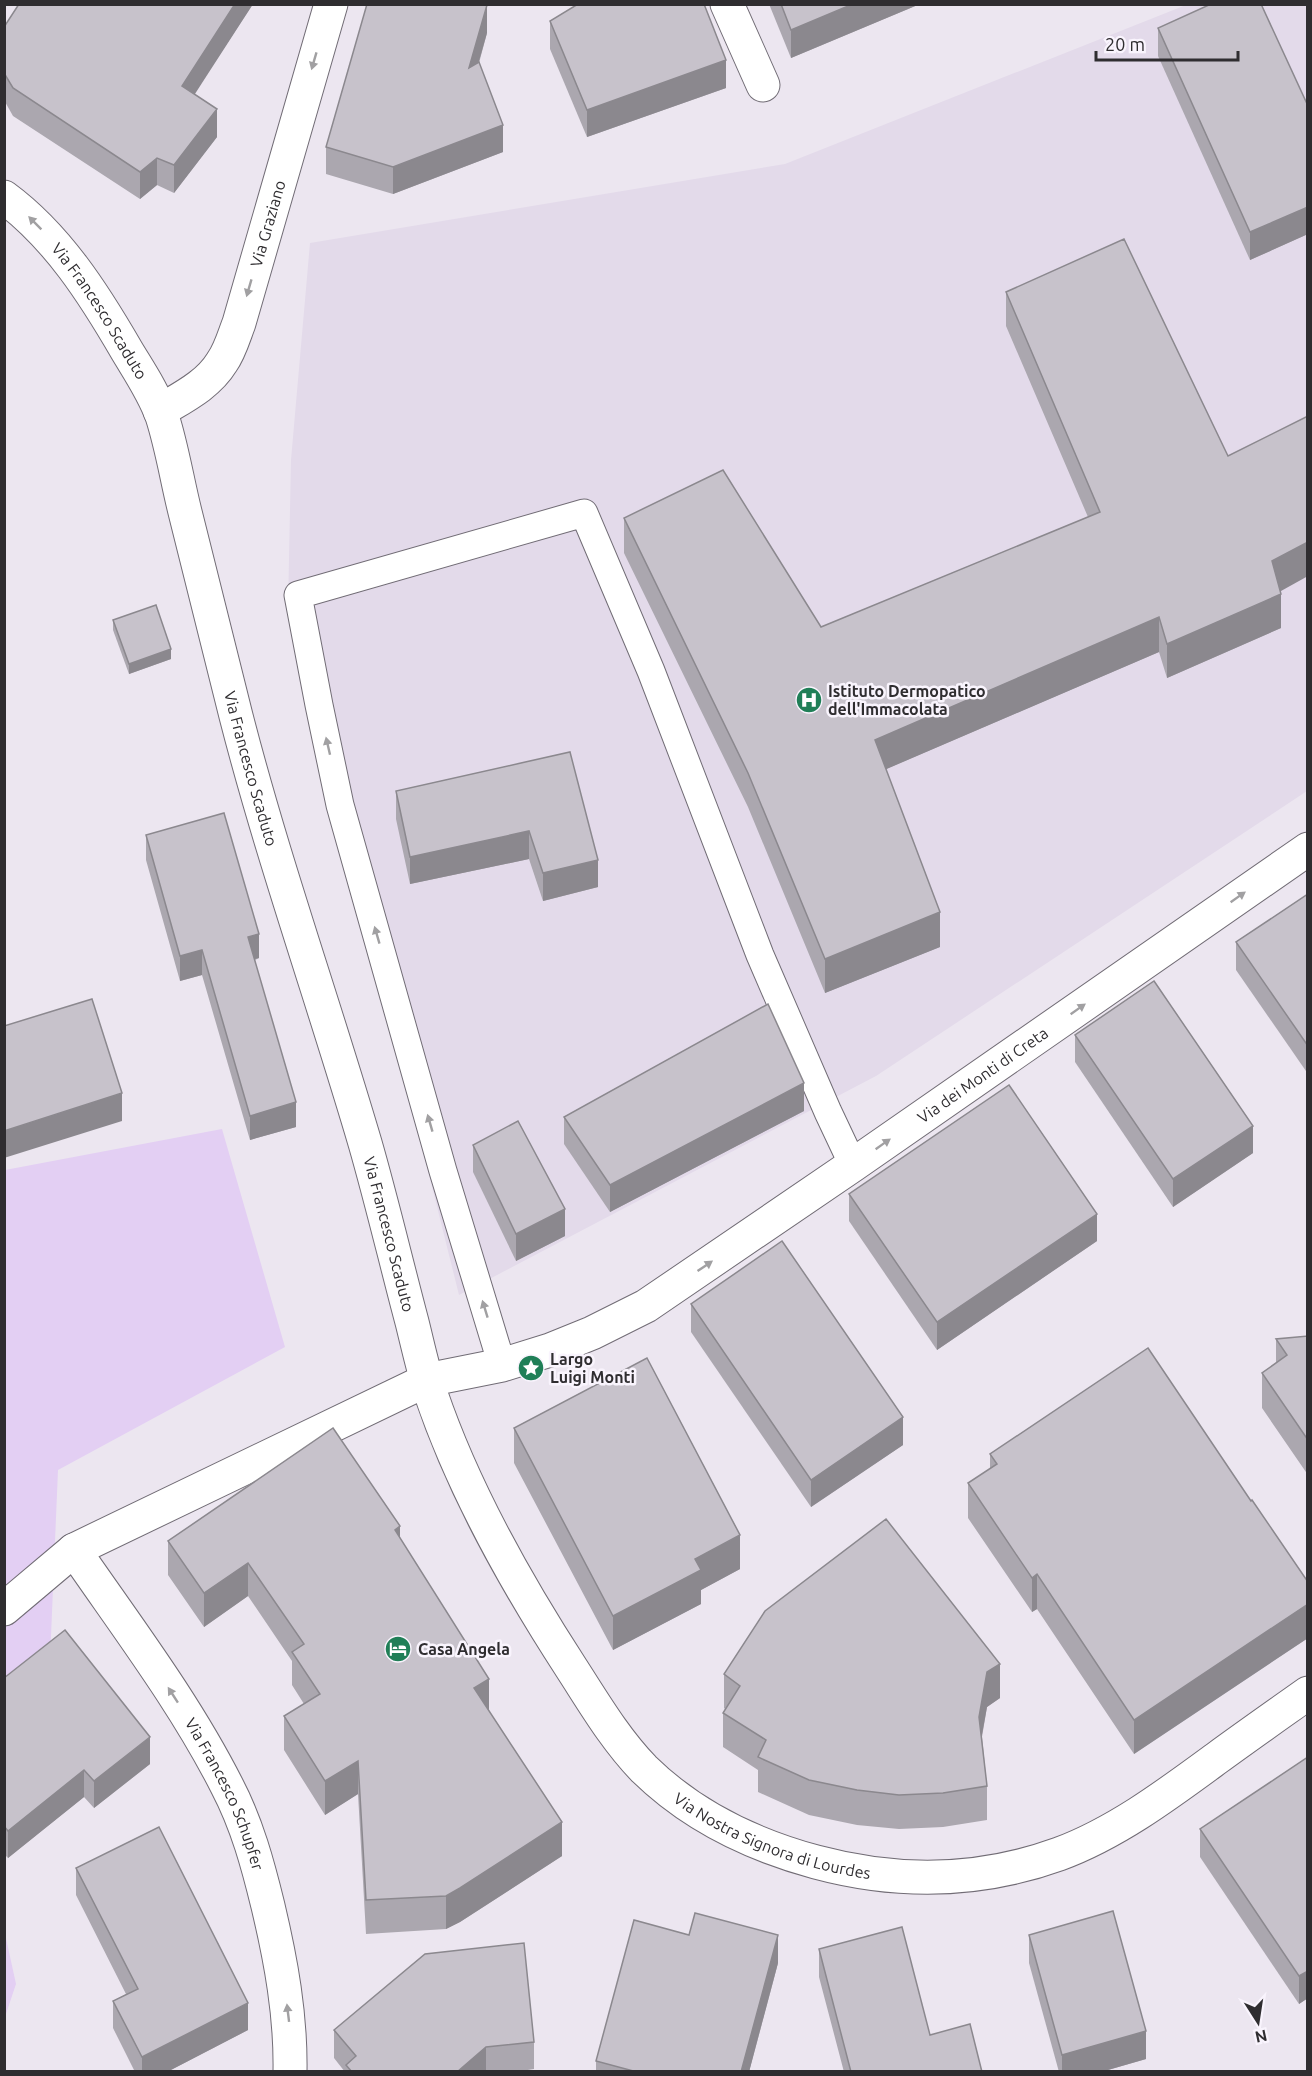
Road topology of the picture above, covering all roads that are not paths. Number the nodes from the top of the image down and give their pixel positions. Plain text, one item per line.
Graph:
1 (331, 4) edge
2 (727, 4) edge
3 (763, 85) dead end
4 (4, 197) edge
5 (160, 411) junction
6 (1308, 849) edge
7 (853, 1165) junction
8 (502, 1365) junction
9 (427, 1380) junction
10 (74, 1550) junction
11 (4, 1609) edge
12 (1308, 1693) edge
13 (290, 2072) edge

1 -> 5 street, Via Graziano
2 - 3 street
5 -> 4 street, Via Francesco Scaduto
5 - 9 street, Via Francesco Scaduto
7 -> 6 street, Via dei Monti di Creta
8 -> 7 street, Via dei Monti di Creta
8 -> 7 lane
8 - 9 street
9 - 10 street
9 - 12 street, Via Nostra Signora di Lourdes
10 - 11 street
13 -> 10 street, Via Francesco Schupfer

